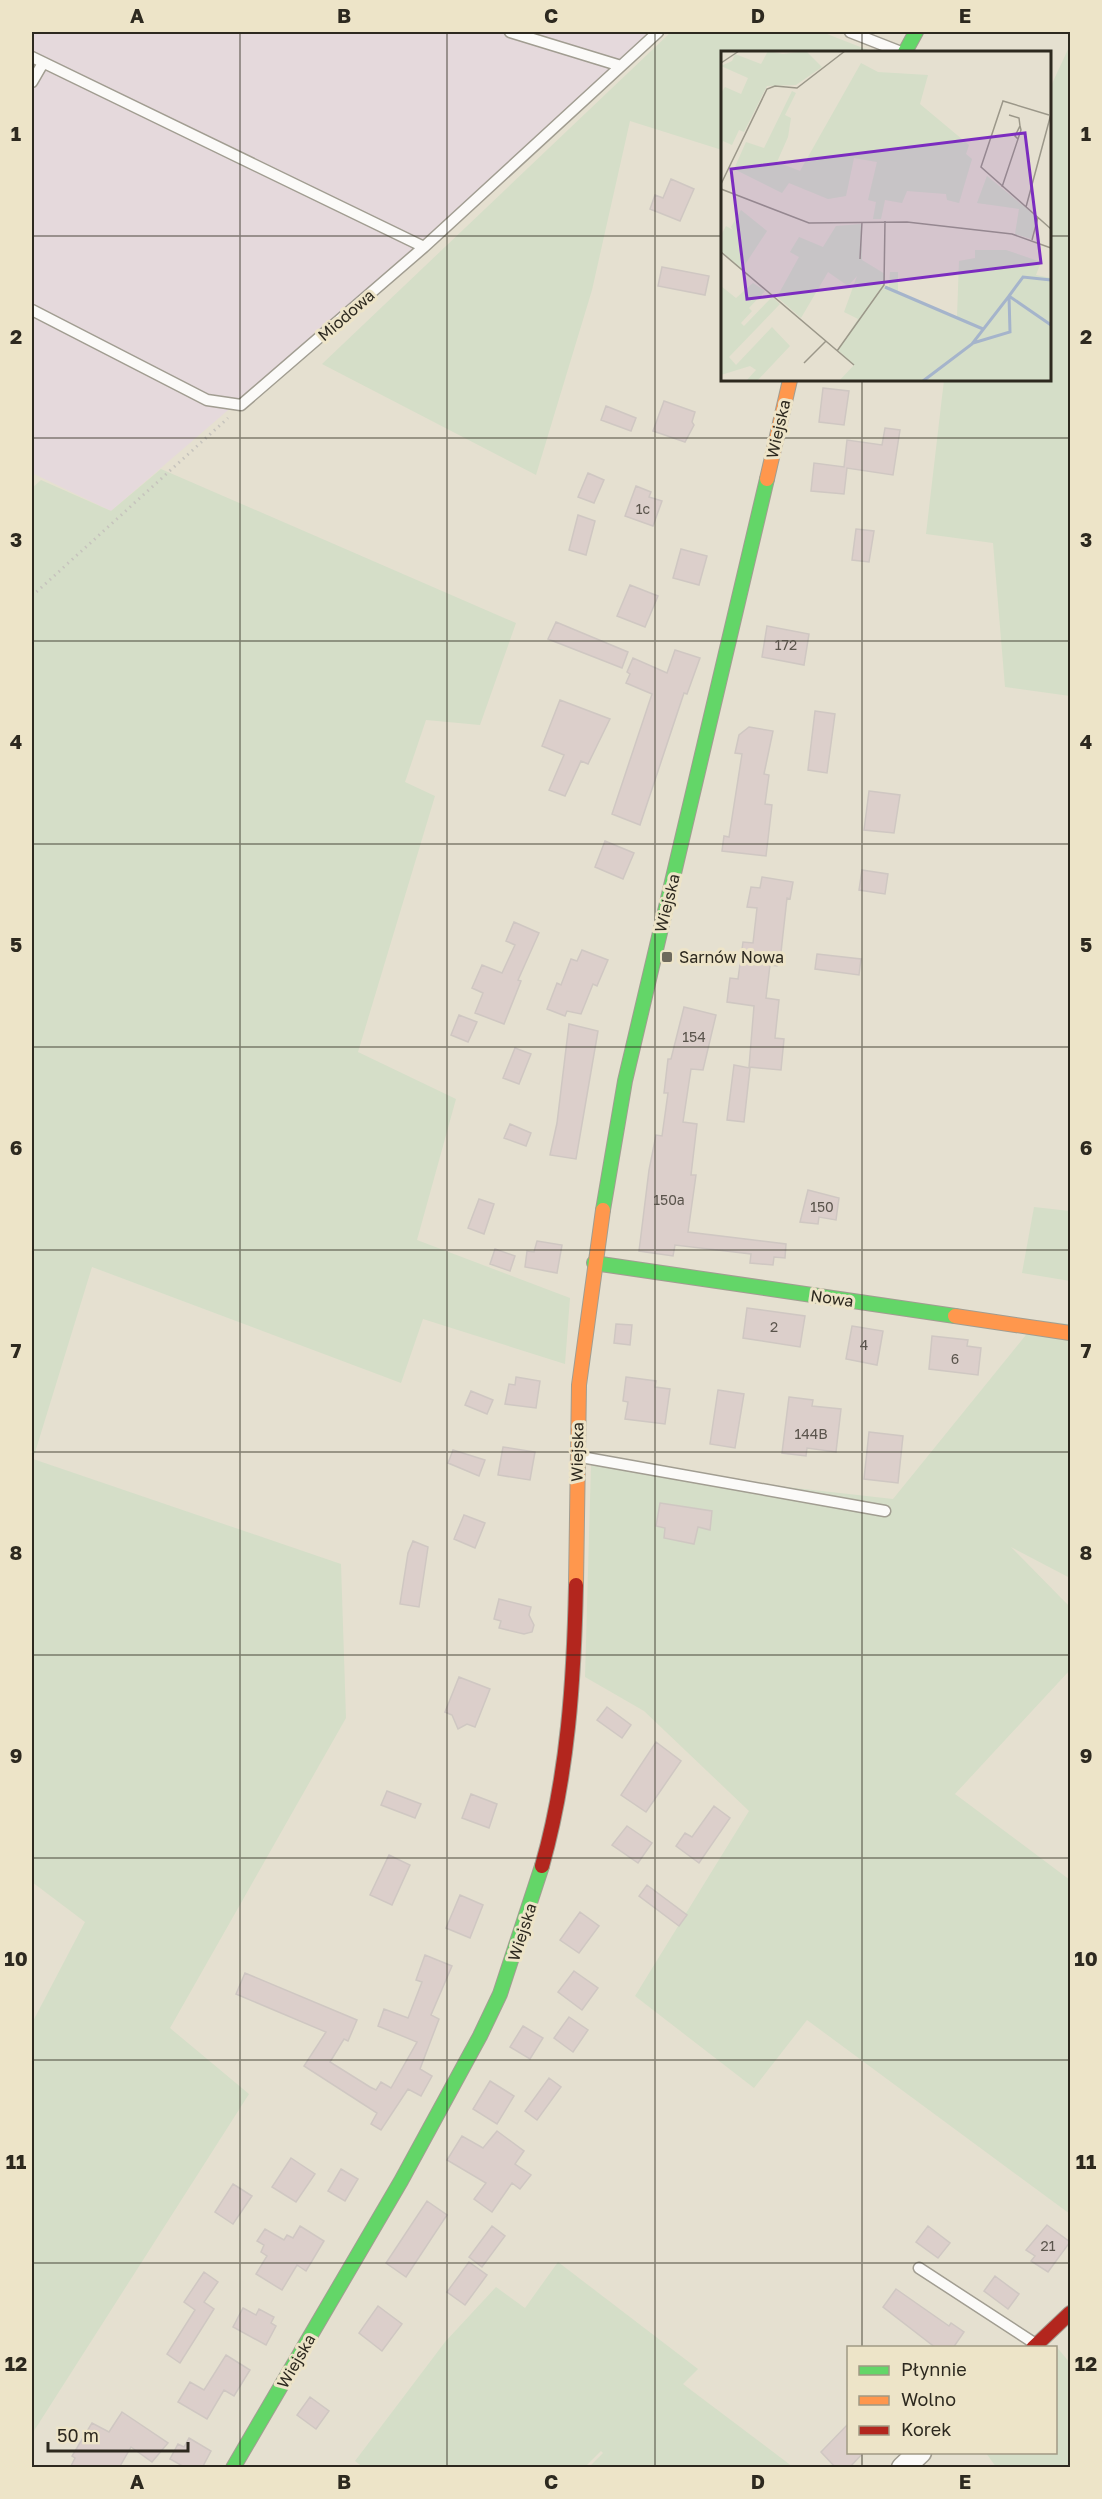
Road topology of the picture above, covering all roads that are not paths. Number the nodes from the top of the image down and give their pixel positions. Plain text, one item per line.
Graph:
1 (510, 32) edge
2 (658, 32) edge
3 (850, 32) edge
4 (916, 32) edge
5 (900, 51) edge
6 (904, 51) edge
7 (32, 57) edge
8 (43, 63) junction
9 (621, 66) junction
10 (32, 82) edge
11 (424, 247) junction
12 (32, 310) edge
13 (790, 381) edge
14 (594, 1263) junction
15 (1071, 1333) edge
16 (577, 1456) junction
17 (885, 1512) dead end
18 (919, 2268) dead end
19 (1071, 2313) edge
20 (1035, 2346) edge
21 (918, 2454) edge
22 (233, 2468) edge
23 (903, 2468) edge

1 - 9 lane
2 - 9 lane, Miodowa
3 - 5 lane
4 - 6 street
7 - 8 lane
8 - 10 lane
8 - 11 lane
9 - 11 lane, Miodowa
11 - 12 lane, Miodowa
13 - 14 street, Wiejska
14 - 15 street, Nowa
14 - 16 street, Wiejska
16 - 17 lane
16 - 22 street, Wiejska
18 - 20 lane
19 - 20 street
21 - 23 street

